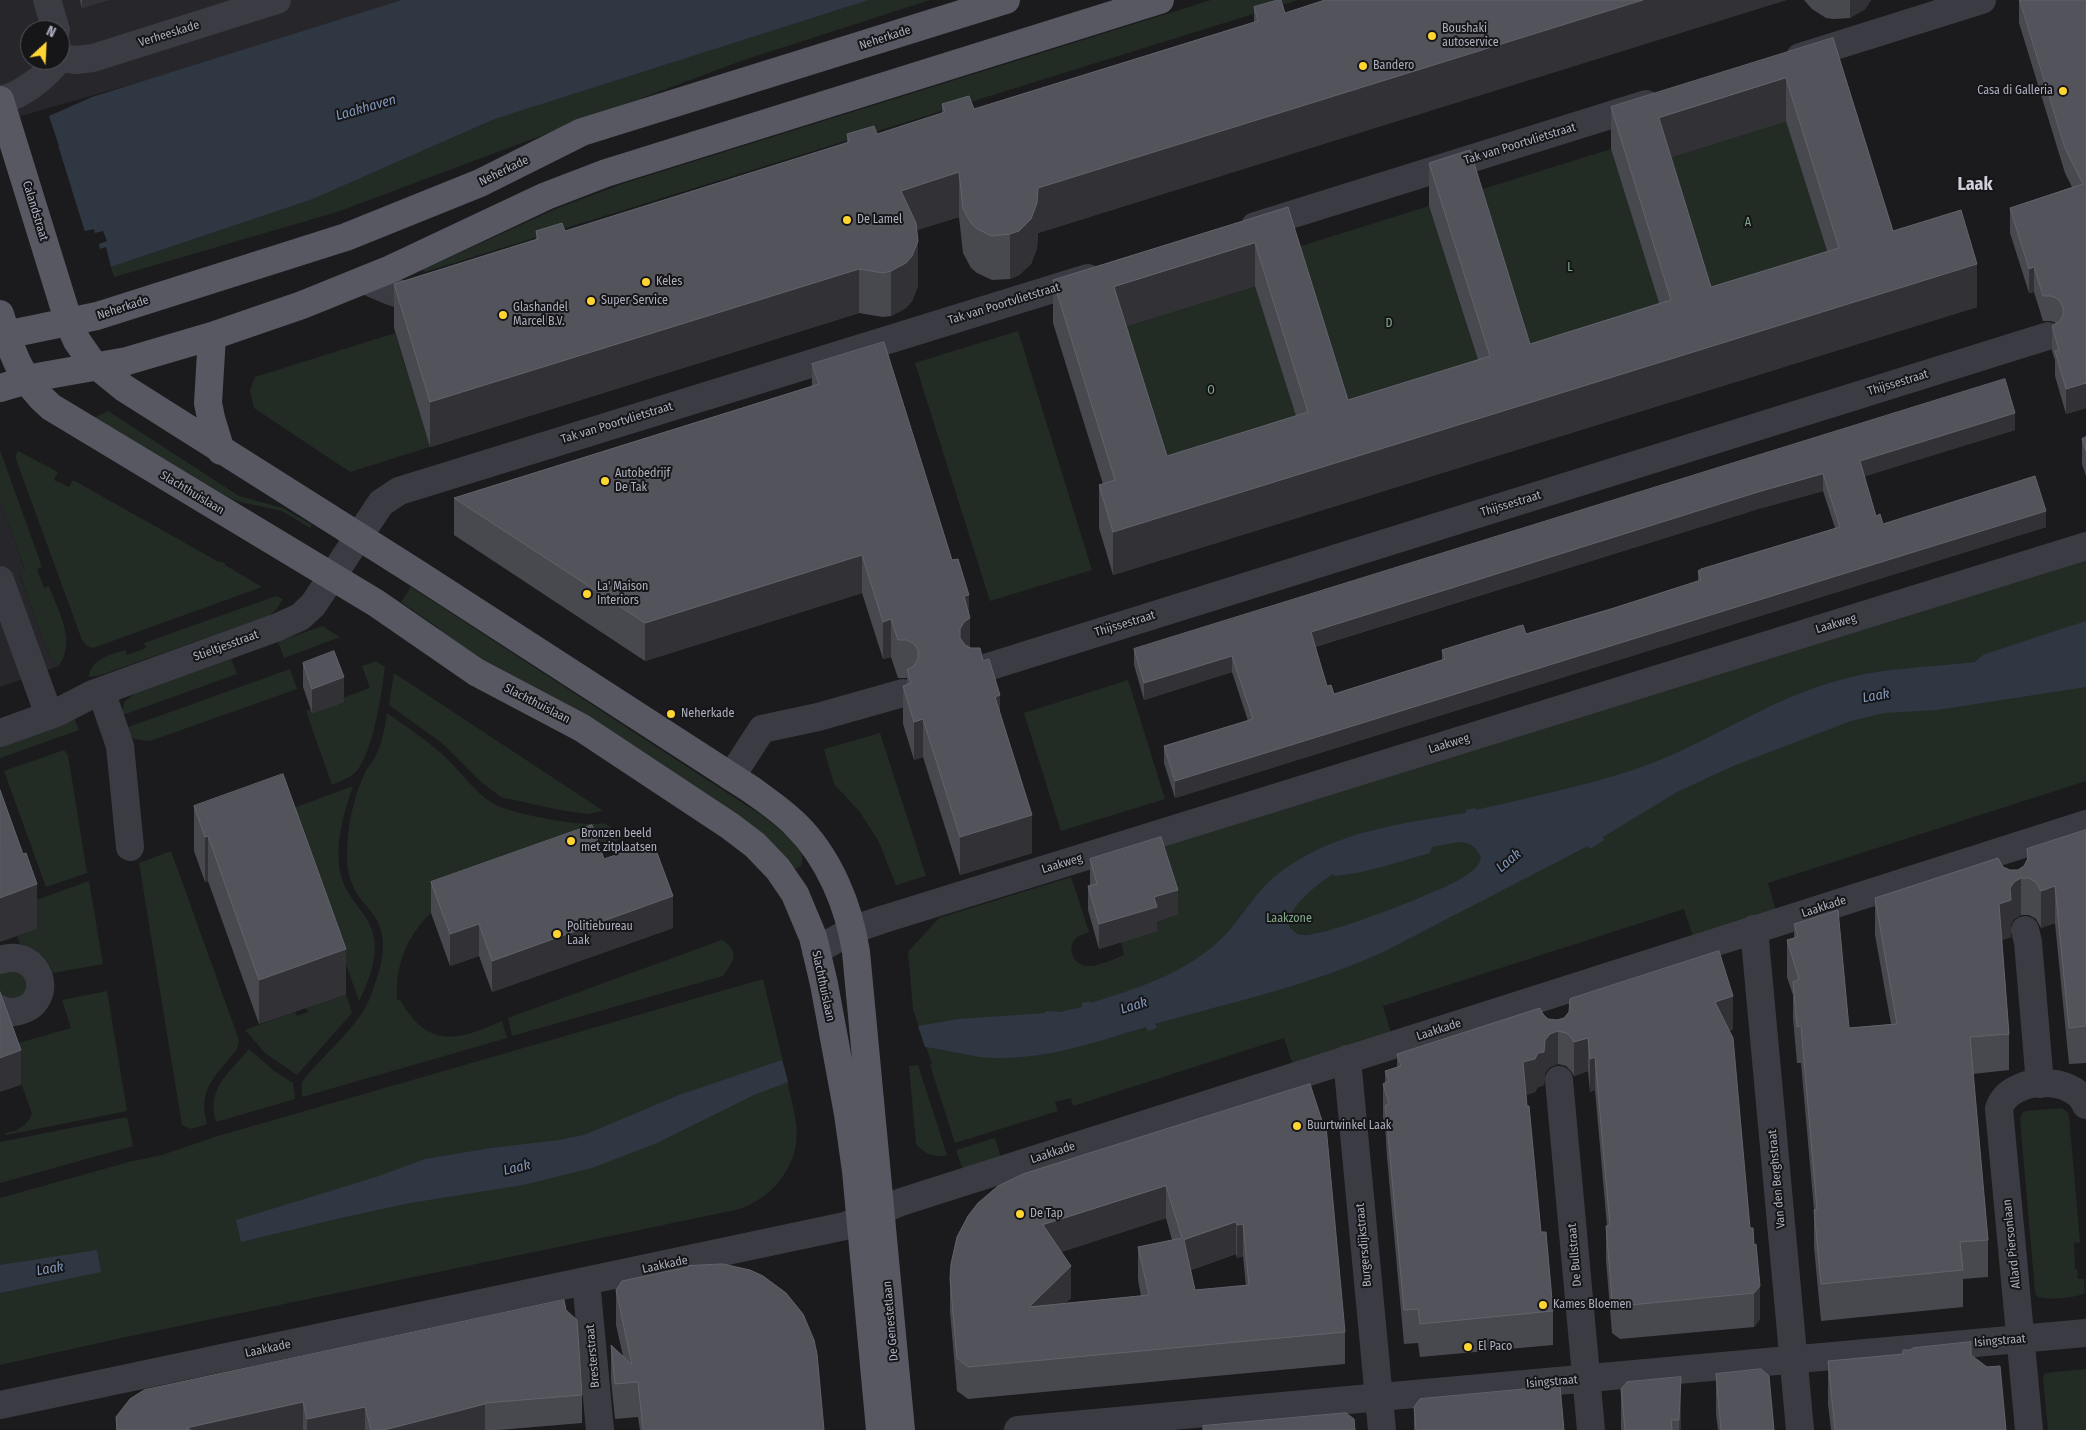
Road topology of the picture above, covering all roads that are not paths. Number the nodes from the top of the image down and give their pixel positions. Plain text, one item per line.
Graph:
1 (47, 0) edge
2 (278, 0) edge
3 (1006, 0) edge
4 (1160, 0) edge
5 (1982, 0) edge
6 (53, 20) edge
7 (70, 59) edge
8 (1774, 65) edge
9 (47, 70) edge
10 (1669, 97) edge
11 (0, 100) edge
12 (1230, 234) edge
13 (1115, 270) edge
14 (365, 280) junction
15 (455, 284) edge
16 (69, 323) junction
17 (2, 328) edge
18 (212, 336) junction
19 (2048, 336) dead end
20 (98, 367) junction
21 (26, 380) junction
22 (0, 388) edge
23 (221, 450) junction
24 (359, 536) junction
25 (2086, 546) edge
26 (332, 577) junction
27 (0, 580) edge
28 (975, 671) edge
29 (101, 691) junction
30 (903, 693) edge
31 (49, 715) junction
32 (0, 733) edge
33 (731, 777) junction
34 (2086, 824) edge
35 (130, 847) dead end
36 (1754, 929) junction
37 (852, 930) junction
38 (2025, 930) dead end
39 (816, 952) junction
40 (0, 960) edge
41 (0, 1009) edge
42 (1347, 1059) junction
43 (1559, 1080) dead end
44 (2040, 1084) junction
45 (2086, 1105) edge
46 (871, 1216) junction
47 (586, 1281) junction
48 (2086, 1333) edge
49 (2020, 1339) junction
50 (1794, 1359) junction
51 (1586, 1379) junction
52 (1378, 1397) junction
53 (0, 1406) edge
54 (1158, 1424) edge
55 (600, 1430) edge
56 (880, 1430) edge
57 (901, 1430) edge
58 (1018, 1430) edge
59 (1382, 1430) edge
60 (1591, 1430) edge
61 (1800, 1430) edge
62 (2029, 1430) edge

1 - 6 street
2 - 7 street, Verheeskade
3 - 16 main road, Neherkade
4 - 14 main road
5 - 8 street
9 - 11 street
10 - 12 street, Tak van Poortvlietstraat
11 - 16 main road, Calandstraat
13 - 24 street, Tak van Poortvlietstraat
14 - 15 street
14 - 18 main road
16 - 17 main road, Neherkade
16 - 20 main road
17 - 21 main road, Slachthuislaan
18 - 20 main road
18 - 23 main road
19 - 28 street, Thijssestraat
20 - 21 main road
20 - 23 main road
21 - 22 main road
21 - 26 main road, Slachthuislaan
23 - 24 main road
24 - 26 street, Tak van Poortvlietstraat
24 - 33 main road
25 - 37 street, Laakweg
26 - 29 street, Stieltjesstraat
26 - 39 main road, Slachthuislaan
27 - 31 street
29 - 31 street, Stieltjesstraat
29 - 35 street
30 - 33 street
31 - 32 street, Stieltjesstraat
33 - 37 main road
34 - 36 street, Laakkade
36 - 42 street, Laakkade
36 - 50 street, Van den Berghstraat
37 - 39 street, Laakweg
37 - 46 main road
38 - 44 street
39 - 46 main road, Slachthuislaan
40 - 41 street
42 - 46 street, Laakkade
42 - 52 street, Burgersdijkstraat
43 - 51 street, De Bullstraat
44 - 45 street, Allard Piersonlaan
44 - 49 street, Allard Piersonlaan
46 - 47 street, Laakkade
46 - 56 main road, De Genestetlaan
46 - 57 main road, De Genestetlaan
47 - 53 street, Laakkade
47 - 55 street, Bresterstraat
48 - 49 street, Isingstraat
49 - 50 street, Isingstraat
49 - 62 street, Allard Piersonlaan
50 - 51 street, Isingstraat
50 - 61 street, Van den Berghstraat
51 - 52 street, Isingstraat
51 - 60 street, De Bullstraat
52 - 54 street, Isingstraat
52 - 59 street, Burgersdijkstraat
54 - 58 street, Isingstraat

